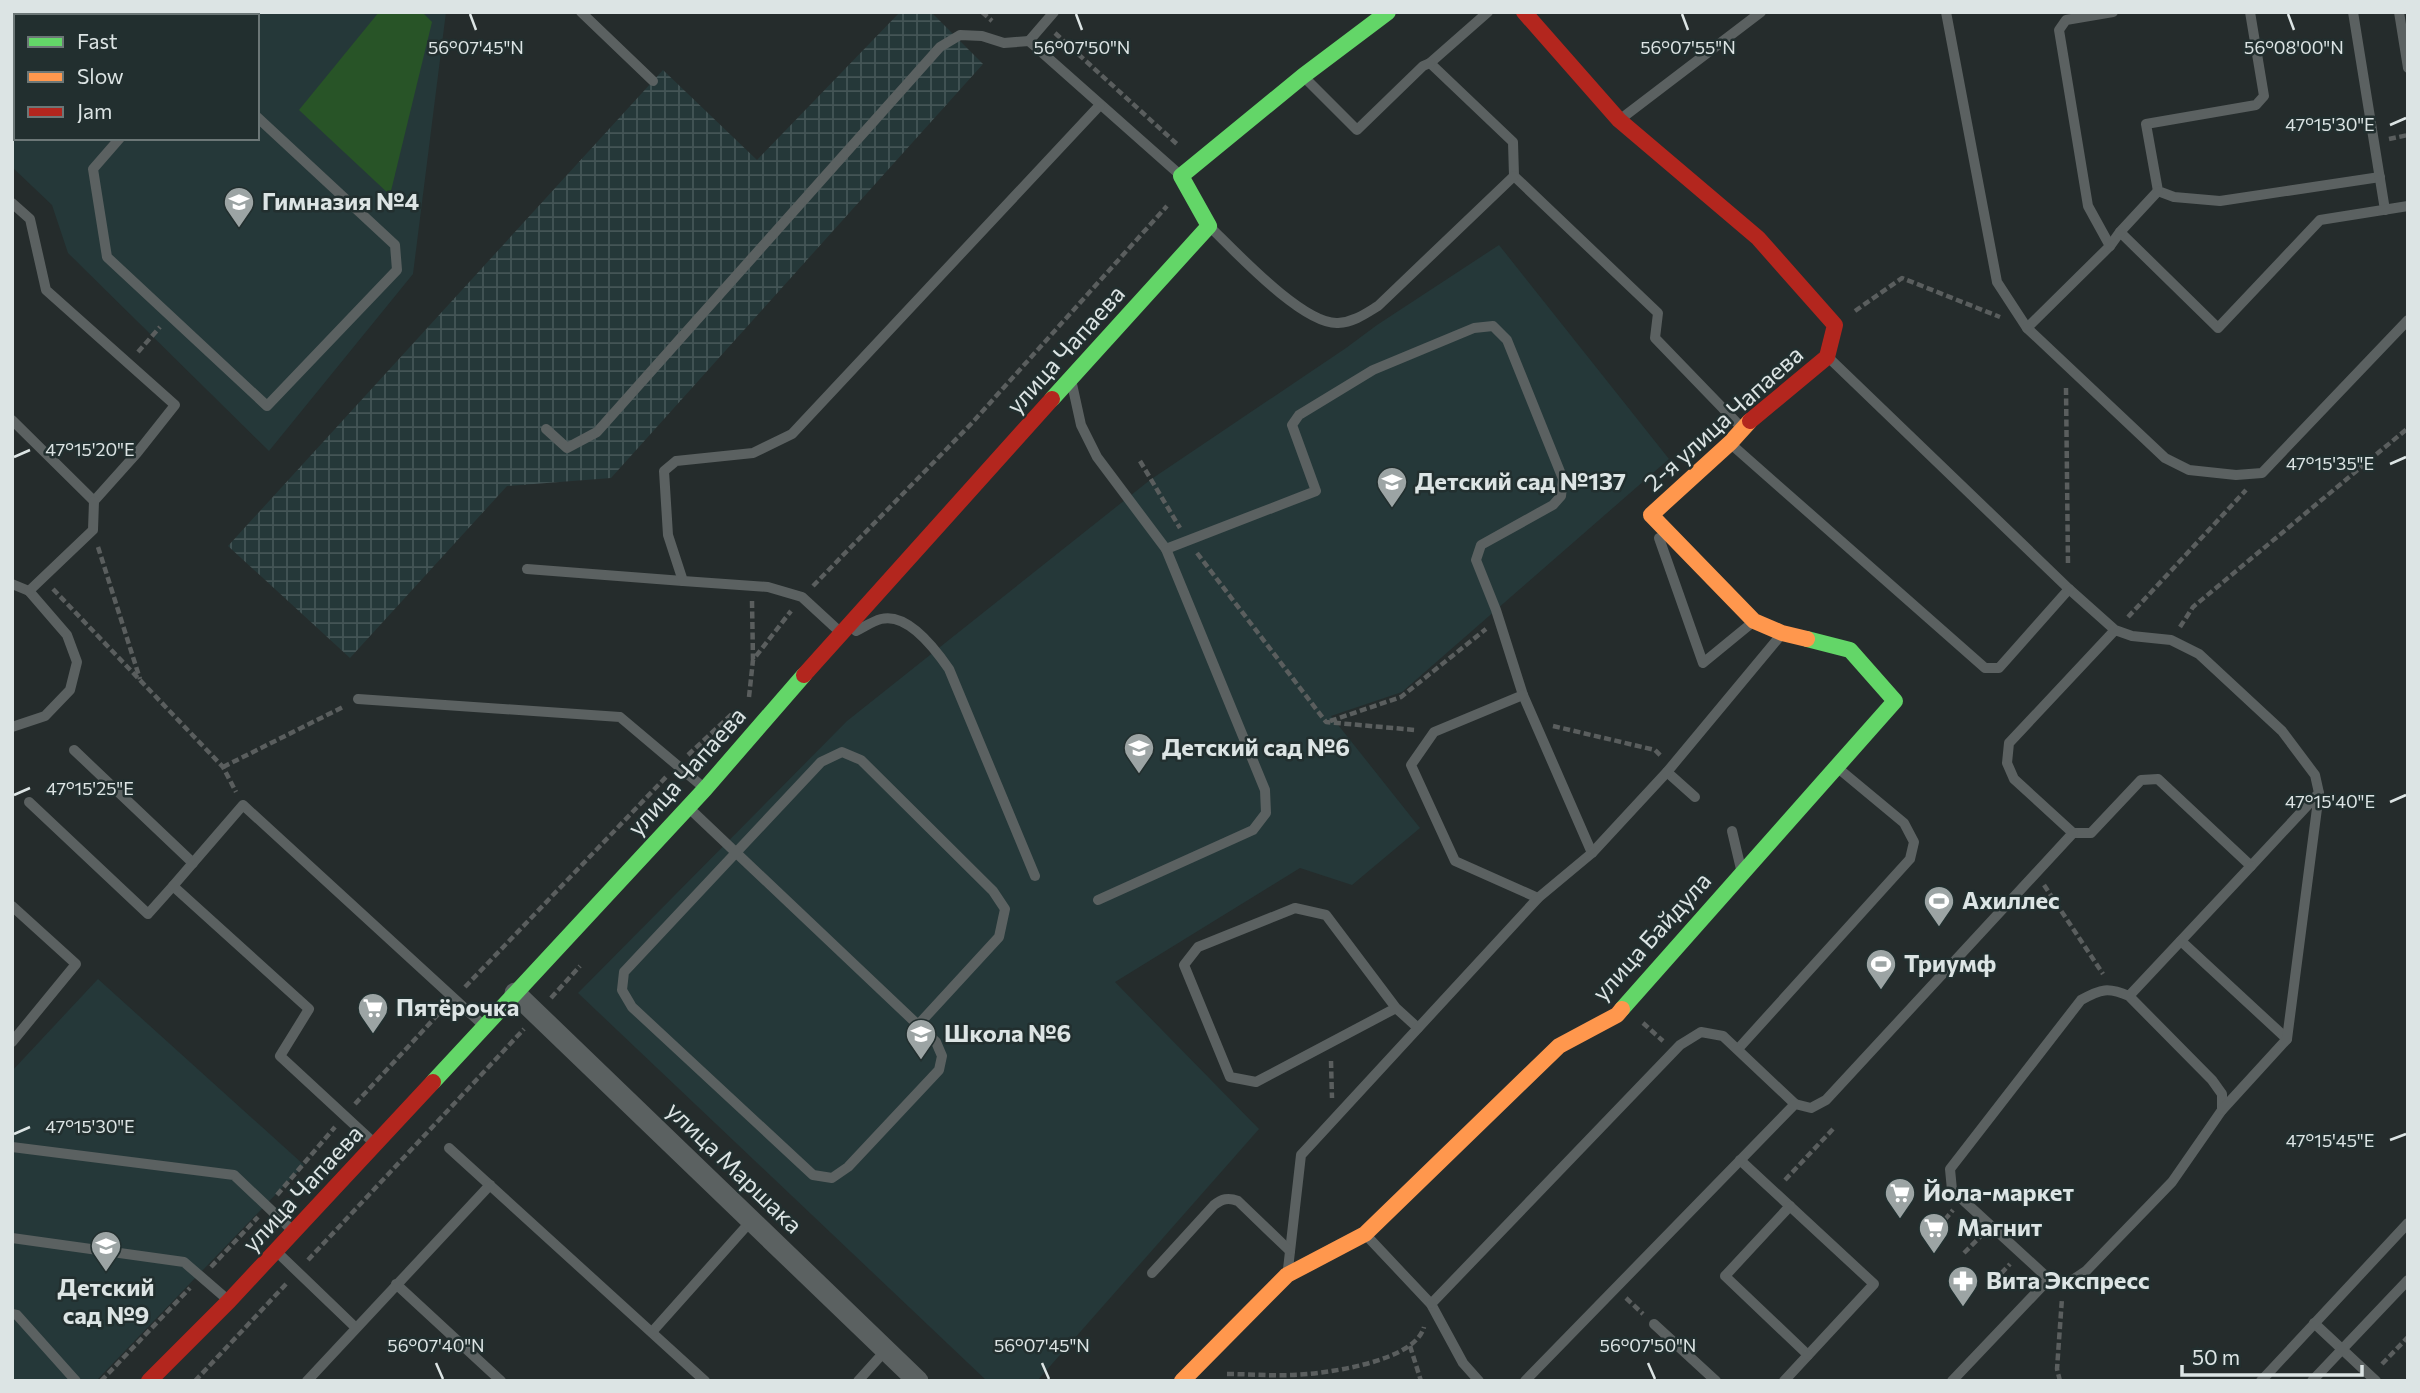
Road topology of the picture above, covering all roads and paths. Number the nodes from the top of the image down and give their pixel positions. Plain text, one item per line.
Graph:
1 (581, 12) edge
2 (1054, 12) edge
3 (1388, 12) edge
4 (1488, 12) edge
5 (1524, 12) edge
6 (1761, 12) edge
7 (1946, 12) edge
8 (2113, 12) edge
9 (2250, 12) edge
10 (2353, 12) edge
11 (2399, 12) edge
12 (1044, 23) junction
13 (1029, 41) junction
14 (1430, 64) junction
15 (2408, 68) edge
16 (1303, 76) junction
17 (653, 81) dead end
18 (1100, 105) junction
19 (259, 119) edge
20 (1619, 120) junction
21 (118, 140) edge
22 (1197, 163) junction
23 (1514, 176) junction
24 (2380, 177) junction
25 (1184, 180) junction
26 (2158, 191) junction
27 (12, 203) edge
28 (2408, 206) edge
29 (2385, 210) junction
30 (1209, 226) junction
31 (2120, 232) junction
32 (2110, 246) junction
33 (169, 315) junction
34 (2408, 320) edge
35 (1835, 325) junction
36 (2027, 328) junction
37 (1827, 356) junction
38 (128, 363) junction
39 (2065, 363) junction
40 (1070, 378) junction
41 (12, 419) edge
42 (1742, 428) junction
43 (2408, 428) edge
44 (546, 429) dead end
45 (1730, 443) junction
46 (1140, 461) dead end
47 (2262, 473) junction
48 (94, 501) junction
49 (1651, 515) junction
50 (93, 530) junction
51 (1187, 541) junction
52 (1166, 550) junction
53 (527, 569) dead end
54 (43, 578) junction
55 (683, 581) junction
56 (12, 584) edge
57 (752, 586) junction
58 (2069, 589) junction
59 (29, 591) junction
60 (802, 597) junction
61 (1498, 619) junction
62 (1754, 621) junction
63 (2115, 630) junction
64 (841, 633) junction
65 (1782, 633) junction
66 (2171, 640) junction
67 (752, 660) junction
68 (140, 680) junction
69 (1522, 695) junction
70 (358, 699) joint
71 (1326, 722) junction
72 (1534, 722) junction
73 (12, 727) edge
74 (1434, 732) junction
75 (74, 750) dead end
76 (677, 765) junction
77 (223, 767) junction
78 (1837, 767) junction
79 (1670, 770) junction
80 (705, 789) junction
81 (2319, 793) junction
82 (1695, 797) dead end
83 (29, 802) dead end
84 (243, 805) junction
85 (688, 807) junction
86 (1732, 831) dead end
87 (2073, 833) junction
88 (736, 851) junction
89 (1592, 853) junction
90 (193, 863) junction
91 (2251, 866) junction
92 (1741, 872) junction
93 (2036, 873) junction
94 (1035, 876) dead end
95 (173, 886) junction
96 (1538, 898) junction
97 (1098, 900) dead end
98 (12, 906) edge
99 (2181, 941) junction
100 (584, 962) dead end
101 (2113, 989) junction
102 (515, 993) junction
103 (2129, 996) junction
104 (454, 998) junction
105 (1396, 1008) junction
106 (536, 1014) junction
107 (918, 1025) junction
108 (485, 1026) junction
109 (1418, 1028) junction
110 (2287, 1039) junction
111 (12, 1042) edge
112 (1330, 1043) junction
113 (1738, 1049) junction
114 (1795, 1104) junction
115 (2222, 1110) junction
116 (344, 1115) junction
117 (1333, 1120) junction
118 (1833, 1129) dead end
119 (376, 1144) junction
120 (12, 1147) edge
121 (449, 1148) dead end
122 (1740, 1160) junction
123 (1784, 1181) dead end
124 (490, 1185) junction
125 (1790, 1206) junction
126 (267, 1207) junction
127 (751, 1221) junction
128 (2408, 1223) edge
129 (294, 1231) junction
130 (1365, 1234) junction
131 (12, 1238) edge
132 (276, 1251) junction
133 (1290, 1251) junction
134 (298, 1272) junction
135 (1152, 1273) dead end
136 (1287, 1275) junction
137 (201, 1277) junction
138 (2049, 1279) junction
139 (2408, 1280) edge
140 (2062, 1282) junction
141 (396, 1284) junction
142 (1615, 1288) junction
143 (229, 1301) junction
144 (1431, 1304) junction
145 (12, 1314) edge
146 (2314, 1323) junction
147 (1654, 1324) joint
148 (355, 1327) junction
149 (652, 1332) junction
150 (2408, 1337) edge
151 (1410, 1346) junction
152 (2342, 1349) junction
153 (885, 1351) junction
154 (1808, 1354) junction
155 (1219, 1374) dead end
156 (1190, 1378) edge
157 (2373, 1379) edge
158 (309, 1380) edge
159 (76, 1381) edge
160 (101, 1381) edge
161 (149, 1381) edge
162 (195, 1381) edge
163 (501, 1381) edge
164 (705, 1381) edge
165 (858, 1381) edge
166 (918, 1381) edge
167 (1421, 1381) edge
168 (1479, 1381) edge
169 (1525, 1381) edge
170 (1716, 1381) edge
171 (1784, 1381) edge
172 (1952, 1381) edge
173 (2060, 1381) edge
174 (2261, 1381) edge
175 (2312, 1381) edge

1 - 17 lane
2 - 12 lane
3 - 16 street
4 - 14 lane
5 - 20 street
6 - 20 lane
7 - 36 lane
8 - 32 lane
9 - 26 lane
10 - 24 lane
11 - 15 lane
12 - 13 lane
12 - 22 path
13 - 18 lane
13 - 44 lane
14 - 16 lane
14 - 23 lane
16 - 22 street
18 - 25 lane
18 - 55 lane
19 - 33 lane
20 - 35 street
21 - 33 lane
22 - 25 street
23 - 30 lane
23 - 42 lane
24 - 26 lane
24 - 29 lane
25 - 30 street
25 - 60 path
26 - 31 lane
27 - 38 lane
28 - 29 lane
29 - 31 lane
30 - 40 street, улица Чапаева
31 - 32 lane
32 - 36 lane
33 - 38 path
34 - 47 lane
35 - 36 path
35 - 37 street
36 - 39 lane
37 - 42 street, 2-я улица Чапаева
37 - 58 lane
38 - 48 lane
39 - 47 lane
39 - 58 path
40 - 52 lane
40 - 64 street, улица Чапаева
41 - 48 lane
42 - 45 street, 2-я улица Чапаева
43 - 66 path
45 - 49 street, 2-я улица Чапаева
45 - 58 lane
46 - 51 path
47 - 63 path
48 - 50 lane
49 - 62 street, улица Байдула
49 - 62 lane
50 - 54 lane
50 - 68 path
51 - 52 lane
51 - 61 lane
51 - 71 path
52 - 97 lane
53 - 55 lane
54 - 59 lane
54 - 68 path
55 - 57 lane
56 - 59 lane
57 - 60 lane
57 - 67 path
58 - 63 lane
59 - 73 lane
60 - 64 lane
60 - 67 path
61 - 69 lane
61 - 71 path
62 - 65 street, улица Байдула
63 - 66 lane
63 - 87 lane
64 - 80 street, улица Чапаева
64 - 94 lane
65 - 78 street, улица Байдула
65 - 79 lane
66 - 81 lane
67 - 76 path
68 - 77 path
69 - 72 lane
69 - 74 lane
70 - 76 lane
70 - 77 path
71 - 74 path
72 - 79 path
72 - 89 lane
74 - 96 lane
75 - 90 lane
76 - 80 lane
76 - 104 path
77 - 84 path
78 - 92 street, улица Байдула
78 - 113 lane
79 - 82 lane
79 - 89 lane
80 - 85 street, улица Чапаева
81 - 91 lane
81 - 110 lane
83 - 95 lane
84 - 90 lane
84 - 104 lane
85 - 88 lane
85 - 102 street, улица Чапаева
86 - 92 lane
87 - 91 lane
87 - 93 lane
88 - 107 lane
88 - 107 lane
88 - 107 lane
89 - 96 lane
90 - 95 lane
91 - 99 lane
92 - 130 street, улица Байдула
93 - 101 path
93 - 114 lane
95 - 116 lane
96 - 109 lane
98 - 111 lane
99 - 103 lane
99 - 110 lane
100 - 106 path
101 - 103 lane
101 - 138 lane
102 - 106 street, улица Маршака
102 - 108 street, улица Чапаева
103 - 115 lane
104 - 108 lane
104 - 116 path
105 - 109 lane
105 - 112 lane
105 - 112 lane
106 - 127 street, улица Маршака
106 - 134 path
108 - 119 street, улица Чапаева
109 - 117 lane
110 - 115 lane
112 - 117 path
113 - 114 lane
113 - 144 lane
114 - 122 lane
115 - 140 lane
116 - 119 lane
116 - 126 path
117 - 133 lane
118 - 123 path
119 - 129 street, улица Чапаева
120 - 126 lane
121 - 124 lane
122 - 125 lane
122 - 142 lane
124 - 141 lane
124 - 149 lane
125 - 154 lane
125 - 154 lane
126 - 129 lane
126 - 137 path
127 - 149 lane
127 - 153 street, улица Маршака
128 - 146 lane
129 - 132 street, улица Чапаева
130 - 136 street, улица Байдула
130 - 144 lane
131 - 137 lane
132 - 134 lane
132 - 143 street, улица Чапаева
133 - 135 lane
133 - 136 lane
134 - 148 lane
134 - 162 path
136 - 156 street, улица Байдула
137 - 143 lane
137 - 160 path
138 - 140 lane
138 - 172 lane
139 - 152 lane
140 - 173 path
141 - 148 lane
141 - 163 lane
142 - 147 path
142 - 169 lane
143 - 161 street, улица Чапаева
144 - 151 path
144 - 168 lane
145 - 159 lane
146 - 152 lane
146 - 174 lane
147 - 170 lane
148 - 158 lane
149 - 164 lane
150 - 157 path
151 - 155 path
151 - 167 path
152 - 157 lane
152 - 175 lane
153 - 165 lane
153 - 166 street, улица Маршака
154 - 171 lane

